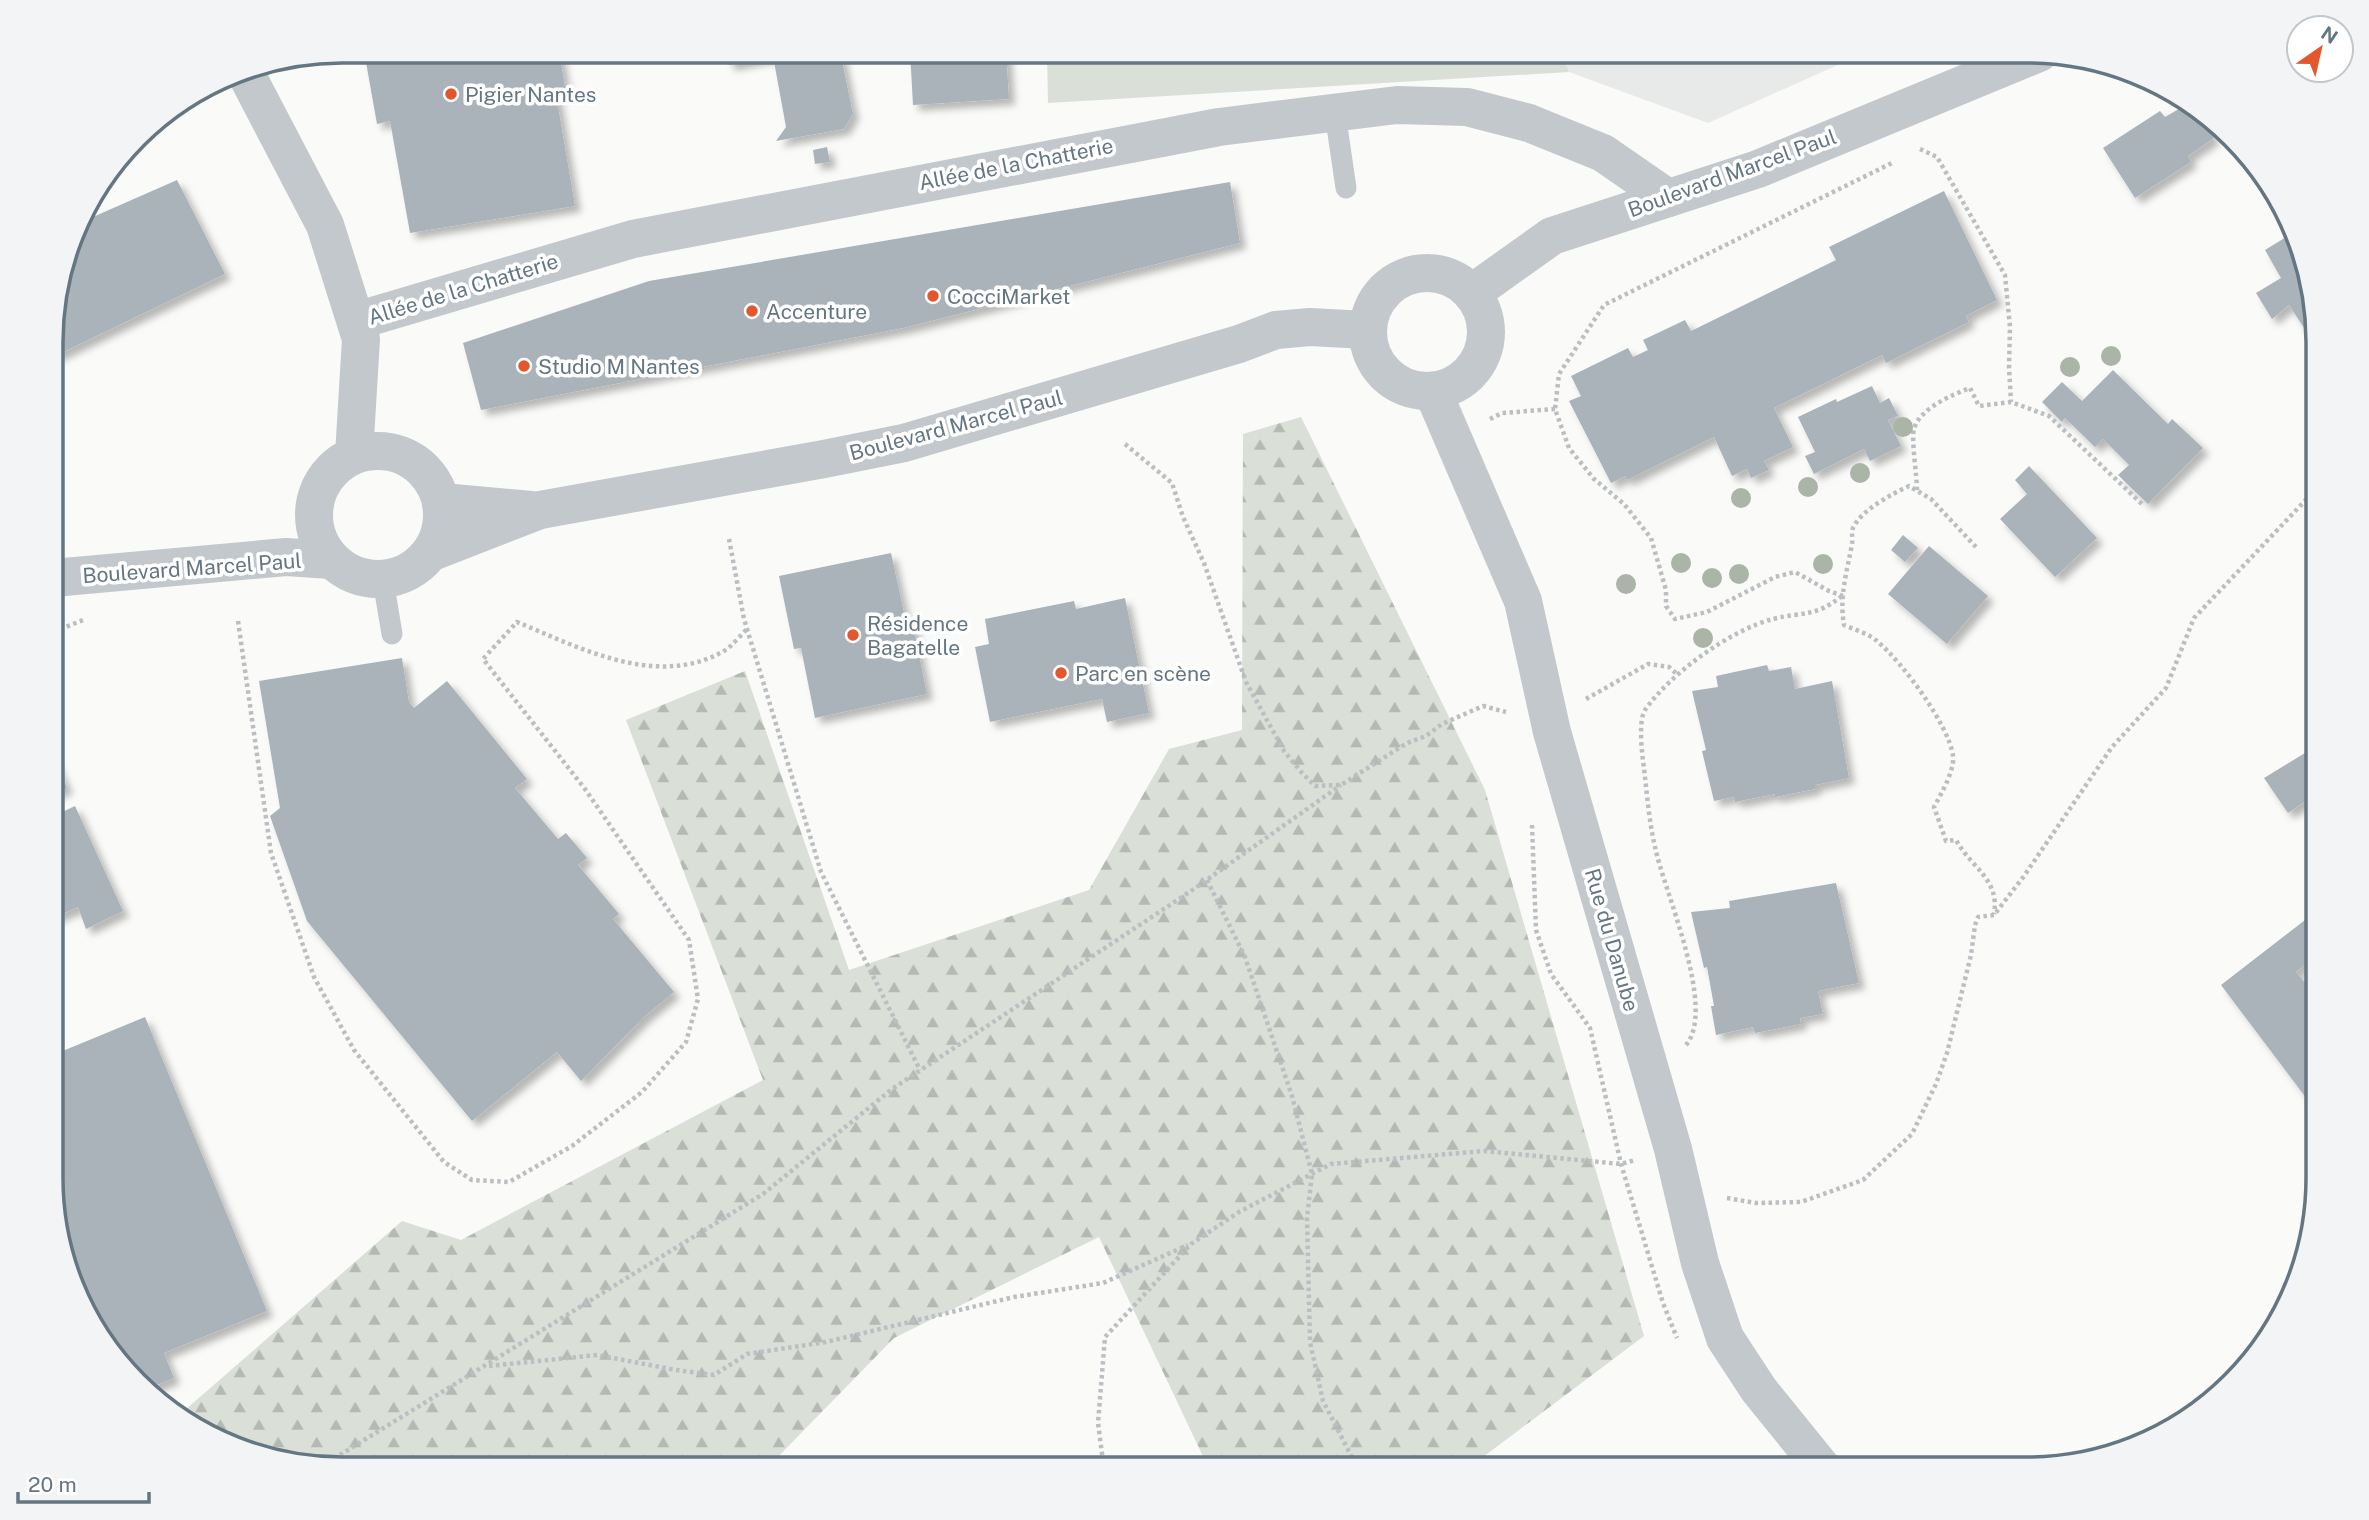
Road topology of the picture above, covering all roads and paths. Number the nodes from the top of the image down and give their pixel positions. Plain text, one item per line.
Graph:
1 (1998, 63) edge
2 (249, 79) edge
3 (1335, 113) junction
4 (1908, 155) dead end
5 (1896, 161) dead end
6 (1346, 188) dead end
7 (1668, 198) junction
8 (1472, 293) junction
9 (356, 321) junction
10 (1366, 330) junction
11 (1433, 393) junction
12 (2011, 402) junction
13 (1125, 444) dead end
14 (354, 455) junction
15 (1917, 491) junction
16 (2306, 500) edge
17 (442, 502) junction
18 (2142, 504) dead end
19 (540, 510) junction
20 (729, 539) dead end
21 (1976, 547) dead end
22 (432, 552) junction
23 (331, 560) junction
24 (63, 577) edge
25 (383, 580) junction
26 (1843, 596) junction
27 (238, 621) dead end
28 (747, 629) junction
29 (392, 634) dead end
30 (1678, 675) junction
31 (1532, 716) junction
32 (1341, 785) junction
33 (1207, 880) junction
34 (1994, 915) junction
35 (1645, 1053) junction
36 (920, 1070) junction
37 (1673, 1149) junction
38 (1312, 1174) junction
39 (1682, 1189) junction
40 (1191, 1244) junction
41 (484, 1366) junction
42 (337, 1457) edge
43 (1102, 1457) edge
44 (1352, 1457) edge
45 (1813, 1457) edge

1 - 7 street, Boulevard Marcel Paul
2 - 9 street
3 - 6 lane
3 - 7 street, Allée de la Chatterie
3 - 9 street, Allée de la Chatterie
4 - 12 path
5 - 26 path
7 - 8 street, Boulevard Marcel Paul
8 - 10 street
8 - 11 street
9 - 14 street
10 - 11 street
10 - 19 street, Boulevard Marcel Paul
11 - 31 street, Rue du Danube
12 - 15 path
12 - 18 path
13 - 32 path
14 - 17 street
14 - 23 street
15 - 21 path
15 - 26 path
16 - 34 path
17 - 19 street, Boulevard Marcel Paul
17 - 22 street
19 - 22 street, Boulevard Marcel Paul
20 - 28 path
22 - 25 street
23 - 24 street, Boulevard Marcel Paul
23 - 25 street
25 - 29 lane
26 - 30 path
26 - 34 path
27 - 28 path
28 - 36 path
30 - 31 path
30 - 35 path
31 - 32 path
31 - 35 street, Rue du Danube
32 - 33 path
33 - 36 path
33 - 38 path
34 - 39 path
35 - 37 street, Rue du Danube
36 - 41 path
37 - 38 path
37 - 39 street, Rue du Danube
38 - 40 path
38 - 44 path
39 - 45 street, Rue du Danube
40 - 41 path
40 - 43 path
41 - 42 path

